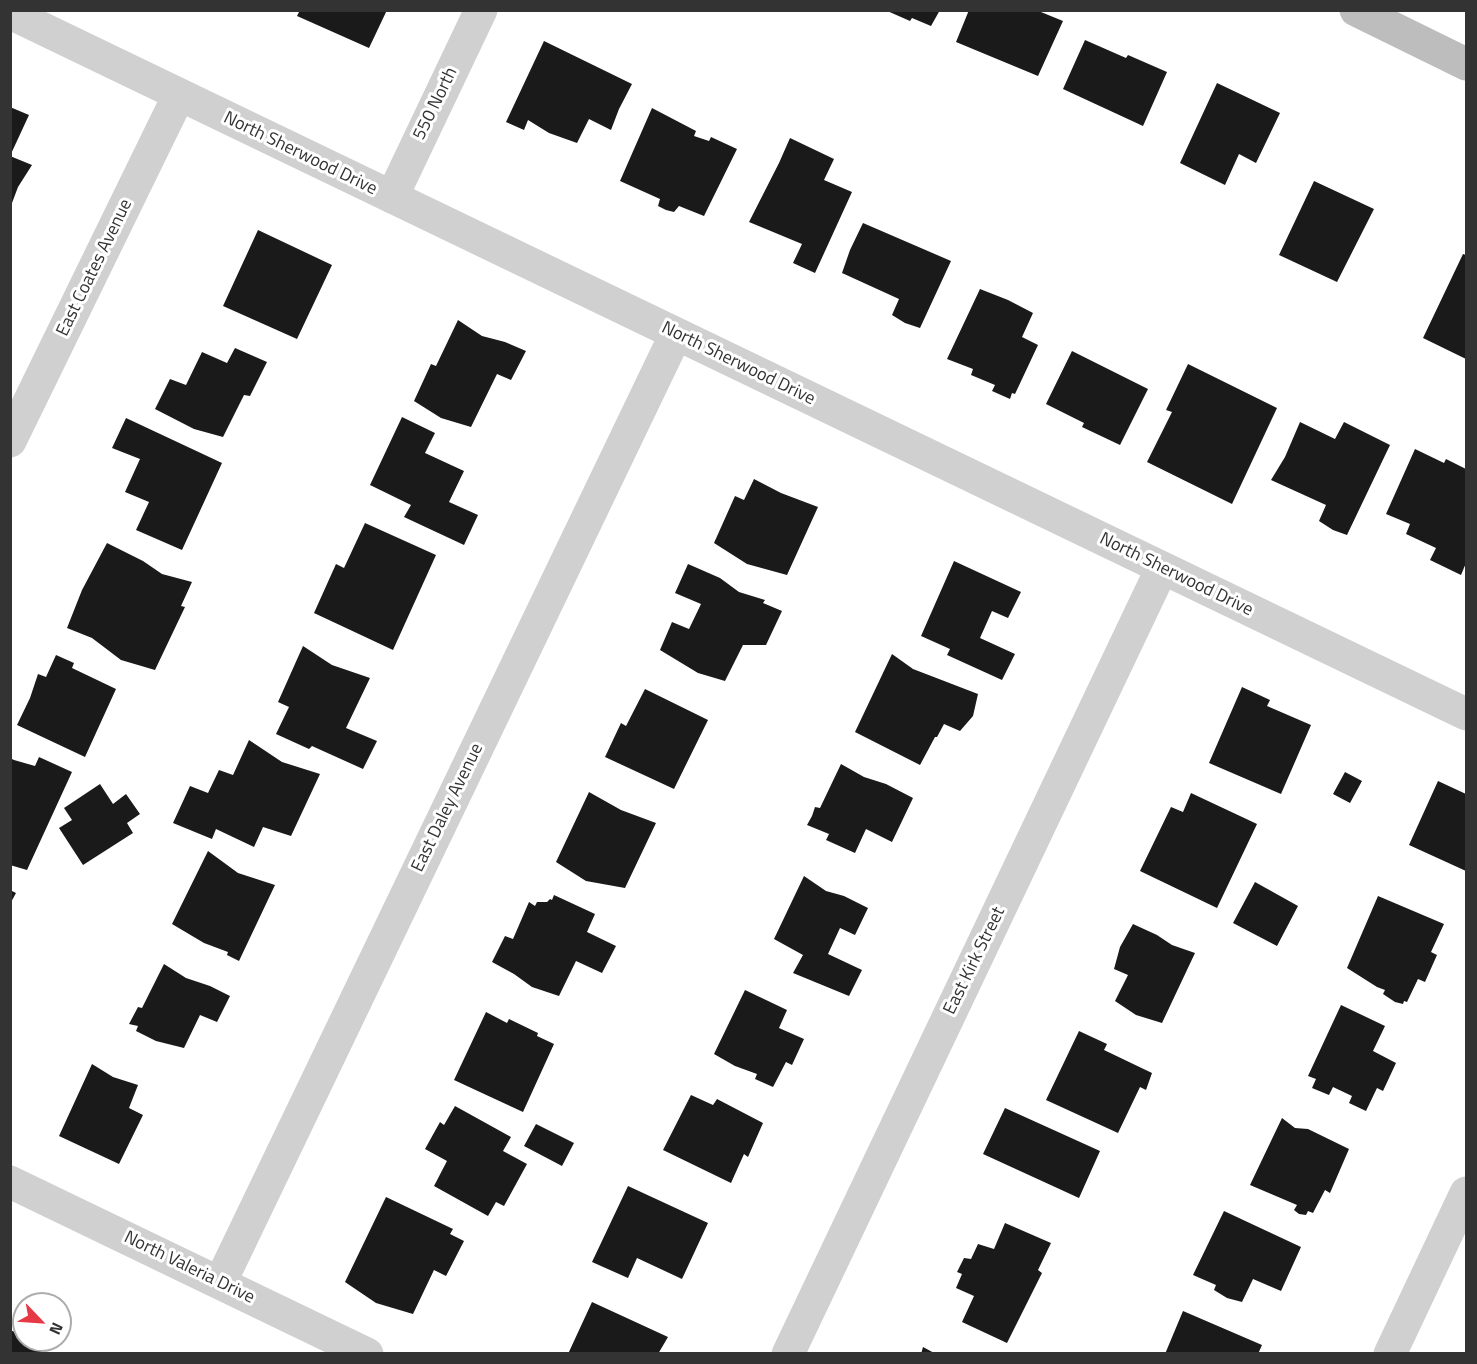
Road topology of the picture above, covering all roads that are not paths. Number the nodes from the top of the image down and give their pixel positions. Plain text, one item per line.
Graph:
1 (481, 10) edge
2 (1356, 10) edge
3 (10, 13) edge
4 (1467, 64) edge
5 (178, 95) junction
6 (392, 197) junction
7 (676, 334) junction
8 (10, 441) edge
9 (1162, 568) junction
10 (1467, 714) edge
11 (10, 1182) edge
12 (1467, 1193) edge
13 (220, 1283) junction
14 (367, 1353) edge
15 (788, 1353) edge
16 (1390, 1353) edge

1 - 6 street, 550 North
2 - 4 main road
3 - 5 street, North Sherwood Drive
5 - 6 street, North Sherwood Drive
5 - 8 street, East Coates Avenue
6 - 7 street, North Sherwood Drive
7 - 9 street, North Sherwood Drive
7 - 13 street, East Daley Avenue
9 - 10 street, North Sherwood Drive
9 - 15 street, East Kirk Street
11 - 13 street, North Valeria Drive
12 - 16 street
13 - 14 street, North Valeria Drive

